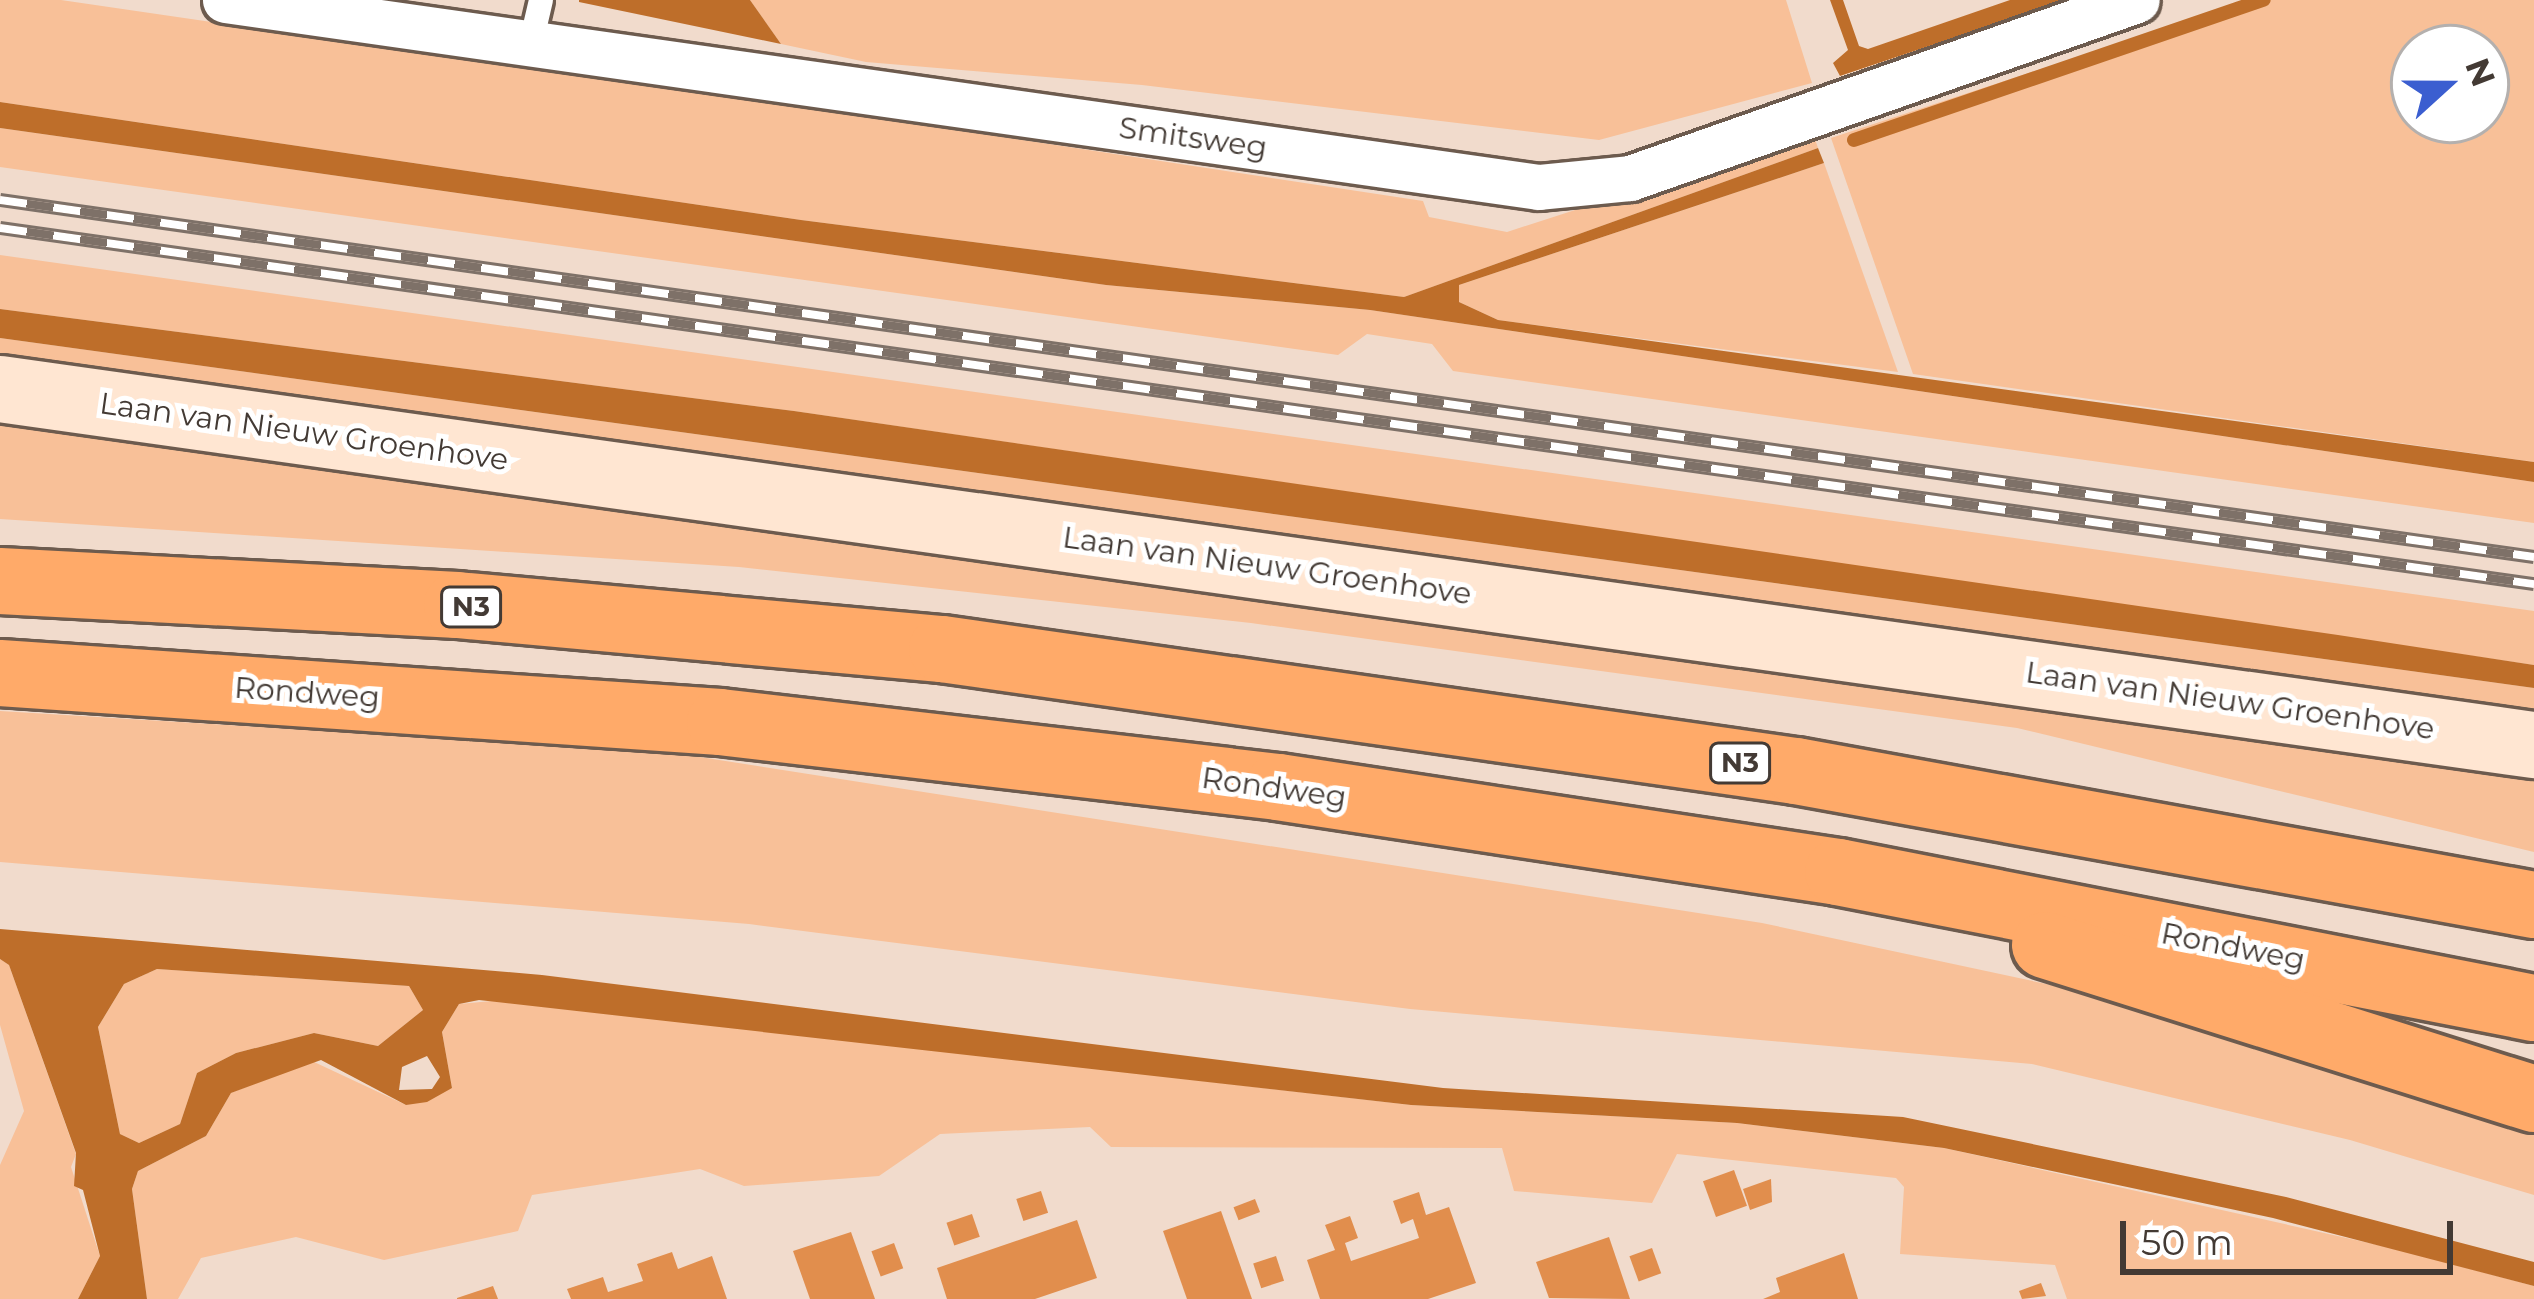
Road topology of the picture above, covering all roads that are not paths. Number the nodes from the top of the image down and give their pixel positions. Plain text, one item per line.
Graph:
1 (225, 0) edge
2 (2137, 0) edge
3 (536, 22) edge
4 (0, 389) edge
5 (0, 581) edge
6 (0, 673) edge
7 (2534, 745) edge
8 (1838, 872) junction
9 (2534, 904) edge
10 (2534, 1008) edge
11 (2534, 1099) edge

1 - 3 street, Smitsweg
2 - 3 street, Smitsweg
4 - 7 street, Laan van Nieuw Groenhove
5 - 9 highway, N3
6 - 8 highway, Rondweg
8 - 10 highway, Rondweg
8 - 11 highway

